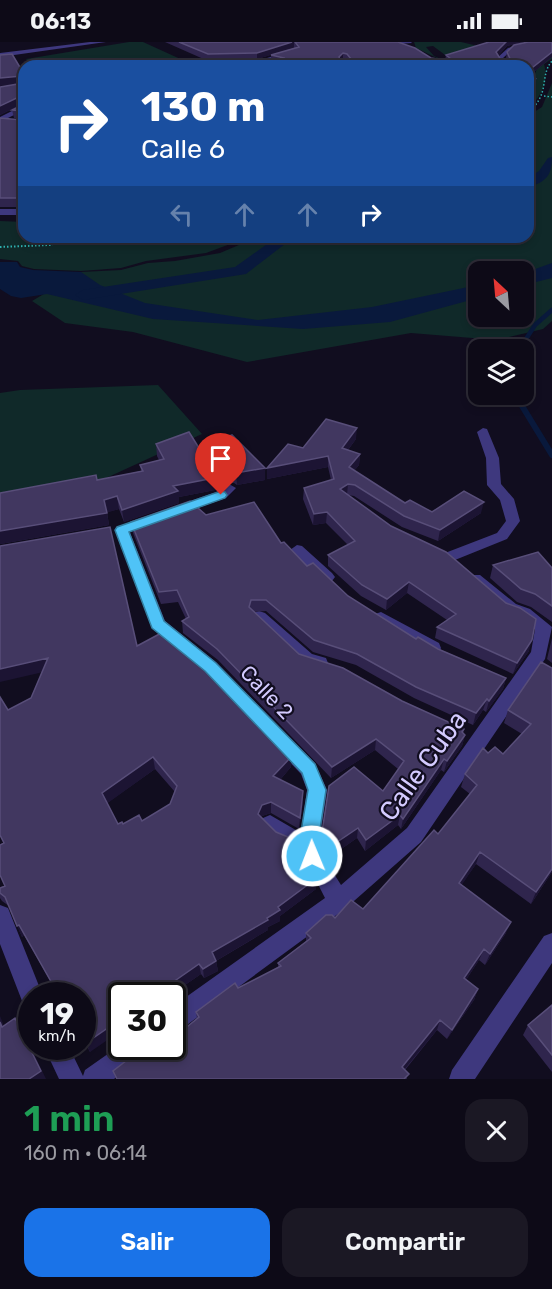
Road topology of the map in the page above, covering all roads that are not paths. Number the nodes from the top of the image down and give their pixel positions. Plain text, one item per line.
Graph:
1 (103, 42) edge
2 (541, 42) edge
3 (14, 44) dead end
4 (371, 44) edge
5 (410, 44) edge
6 (7, 47) dead end
7 (21, 52) junction
8 (295, 52) edge
9 (0, 57) edge
10 (264, 60) edge
11 (501, 60) edge
12 (18, 111) edge
13 (1, 121) edge
14 (14, 122) edge
15 (0, 131) edge
16 (0, 212) edge
17 (18, 212) edge
18 (483, 432) dead end
19 (229, 488) dead end
20 (166, 514) edge
21 (122, 529) dead end
22 (435, 548) edge
23 (297, 550) dead end
24 (458, 565) junction
25 (338, 587) edge
26 (363, 608) edge
27 (259, 617) edge
28 (442, 653) edge
29 (533, 661) junction
30 (340, 669) edge
31 (552, 674) edge
32 (270, 824) edge
33 (309, 843) junction
34 (339, 901) junction
35 (0, 916) edge
36 (552, 944) edge
37 (25, 982) edge
38 (186, 1012) edge
39 (62, 1060) edge
40 (120, 1060) edge
41 (72, 1079) edge
42 (94, 1079) edge
43 (460, 1079) edge

1 - 7 street
2 - 11 street
3 - 7 street
4 - 5 street
6 - 7 street
7 - 9 street
8 - 10 street
12 - 13 street
13 - 14 street
13 - 15 street
16 - 17 street
18 - 24 street
19 - 20 street
21 - 33 street, Calle 2
22 - 24 street
23 - 25 street
24 - 29 street, Calle Cuba
26 - 28 street
27 - 30 street
29 - 31 street
29 - 34 street, Calle Cuba
32 - 33 street
33 - 34 street
34 - 38 street, Calle Cuba
35 - 37 street
36 - 43 street
39 - 41 street
40 - 42 street

